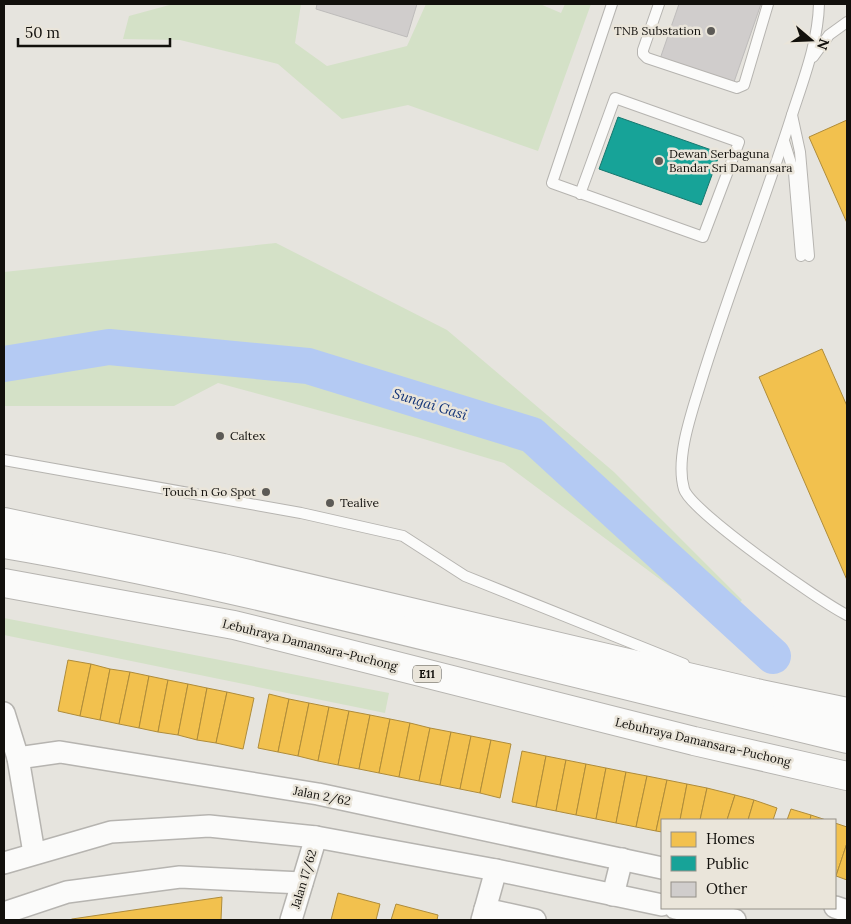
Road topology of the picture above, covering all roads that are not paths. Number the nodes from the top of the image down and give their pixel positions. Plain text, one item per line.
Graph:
1 (612, 4) edge
2 (660, 4) edge
3 (768, 4) edge
4 (819, 4) edge
5 (847, 22) edge
6 (811, 59) junction
7 (792, 114) junction
8 (784, 141) junction
9 (580, 194) junction
10 (4, 460) edge
11 (4, 522) edge
12 (4, 544) edge
13 (4, 582) edge
14 (847, 615) edge
15 (756, 693) junction
16 (847, 712) edge
17 (4, 713) edge
18 (847, 739) edge
19 (18, 758) junction
20 (847, 776) edge
21 (316, 837) junction
22 (34, 854) junction
23 (622, 859) junction
24 (4, 863) edge
25 (661, 868) edge
26 (496, 870) junction
27 (302, 883) junction
28 (613, 894) junction
29 (661, 905) edge
30 (680, 909) edge
31 (4, 913) edge
32 (484, 914) edge
33 (291, 920) edge
34 (535, 920) edge
35 (734, 920) edge

1 - 9 lane
2 - 3 lane
4 - 6 lane
5 - 6 lane
6 - 7 lane
7 - 8 lane
7 - 8 lane
8 - 14 lane
9 - 9 lane
10 - 15 lane
11 - 15 main road
12 - 18 main road
13 - 20 main road, Lebuhraya Damansara–Puchong / E11
15 - 16 main road
17 - 19 street
19 - 22 street
19 - 23 street, Jalan 2/62
21 - 22 street
21 - 26 street
21 - 27 street, Jalan 17/62
22 - 24 street
23 - 25 street, Jalan 2/62
23 - 28 street
26 - 28 street
26 - 32 street
27 - 31 street
27 - 33 street, Jalan 17/62
28 - 29 street
30 - 35 street
32 - 34 street

